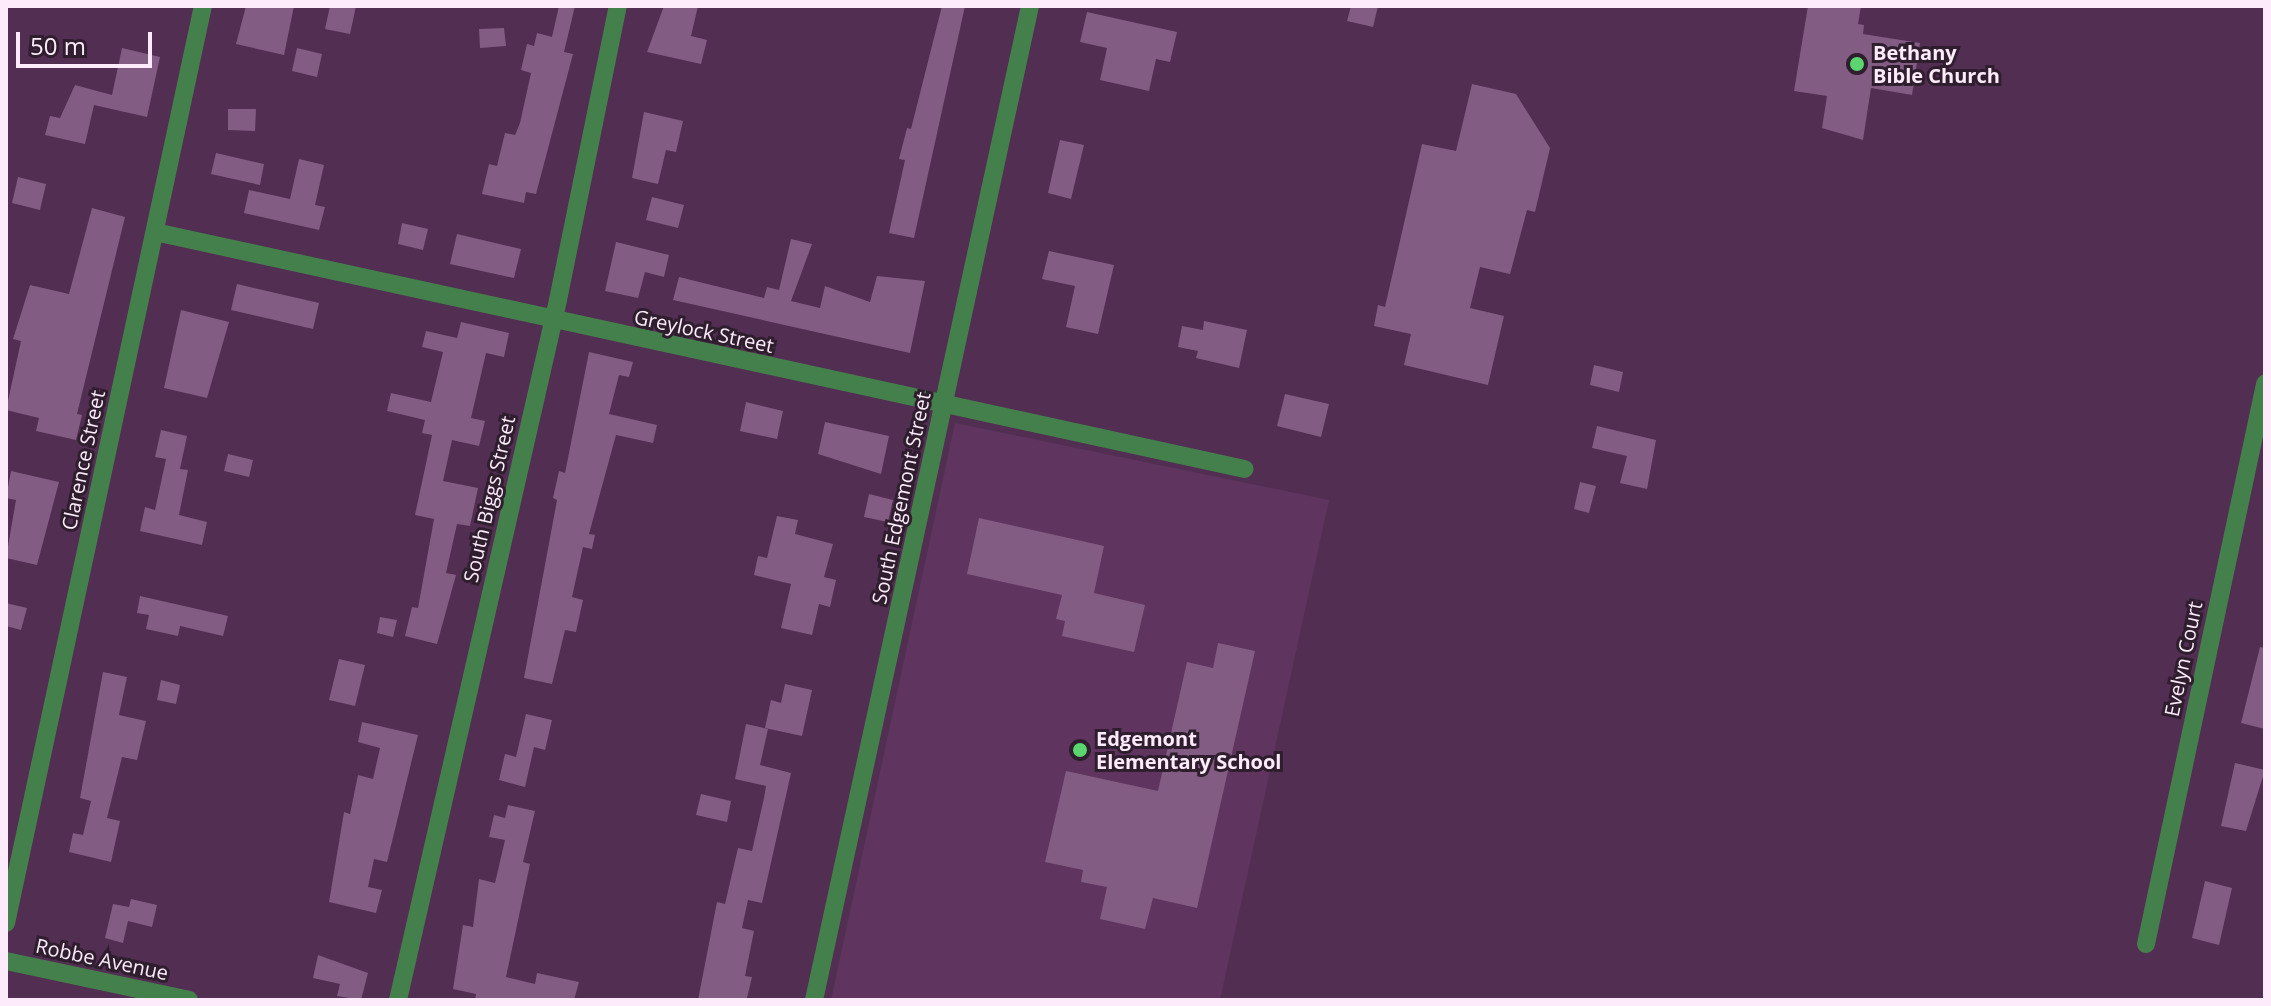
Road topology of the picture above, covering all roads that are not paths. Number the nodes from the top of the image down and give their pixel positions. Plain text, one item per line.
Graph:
1 (203, 6) edge
2 (618, 6) edge
3 (1030, 6) edge
4 (155, 232) junction
5 (551, 321) junction
6 (2265, 384) edge
7 (943, 404) junction
8 (1245, 469) dead end
9 (6, 923) edge
10 (2146, 944) dead end
11 (6, 961) edge
12 (189, 1000) edge
13 (398, 1000) edge
14 (814, 1000) edge

1 - 4 street, Clarence Street
2 - 5 street, South Biggs Street
3 - 7 street, South Edgemont Street
4 - 5 street, Greylock Street
4 - 9 street, Clarence Street
5 - 7 street, Greylock Street
5 - 13 street, South Biggs Street
6 - 10 street, Evelyn Court
7 - 8 street, Greylock Street
7 - 14 street, South Edgemont Street
11 - 12 street, Robbe Avenue

